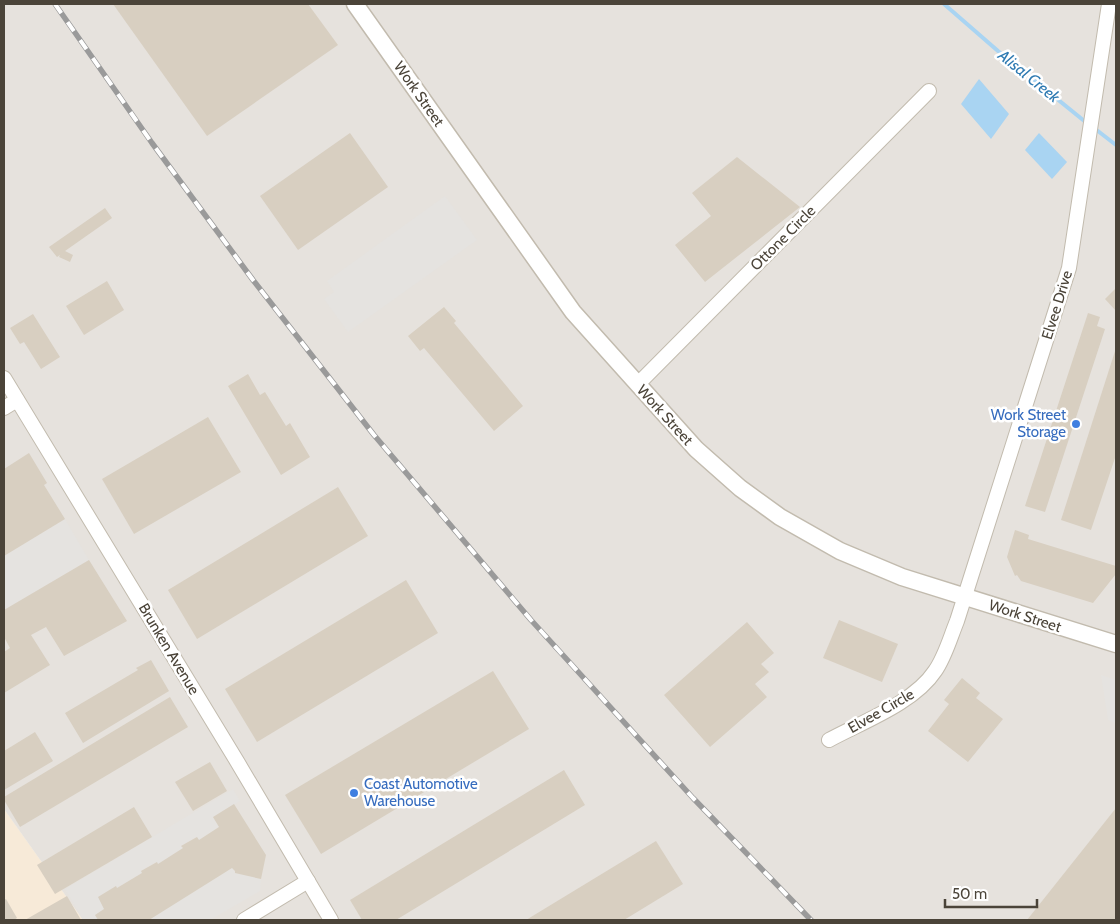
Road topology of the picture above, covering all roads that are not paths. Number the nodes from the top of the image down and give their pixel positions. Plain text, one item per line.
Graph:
1 (355, 4) edge
2 (1109, 4) edge
3 (929, 91) dead end
4 (4, 378) edge
5 (638, 384) junction
6 (17, 400) junction
7 (4, 408) edge
8 (964, 596) junction
9 (1116, 644) edge
10 (829, 740) dead end
11 (308, 881) junction
12 (244, 920) edge
13 (331, 920) edge

1 - 5 street, Work Street
2 - 8 street, Elvee Drive
3 - 5 street, Ottone Circle
4 - 6 street, Brunken Avenue
5 - 8 street, Work Street
6 - 7 street
6 - 11 street, Brunken Avenue
8 - 9 street, Work Street
8 - 10 street, Elvee Circle
11 - 12 street
11 - 13 street, Brunken Avenue

